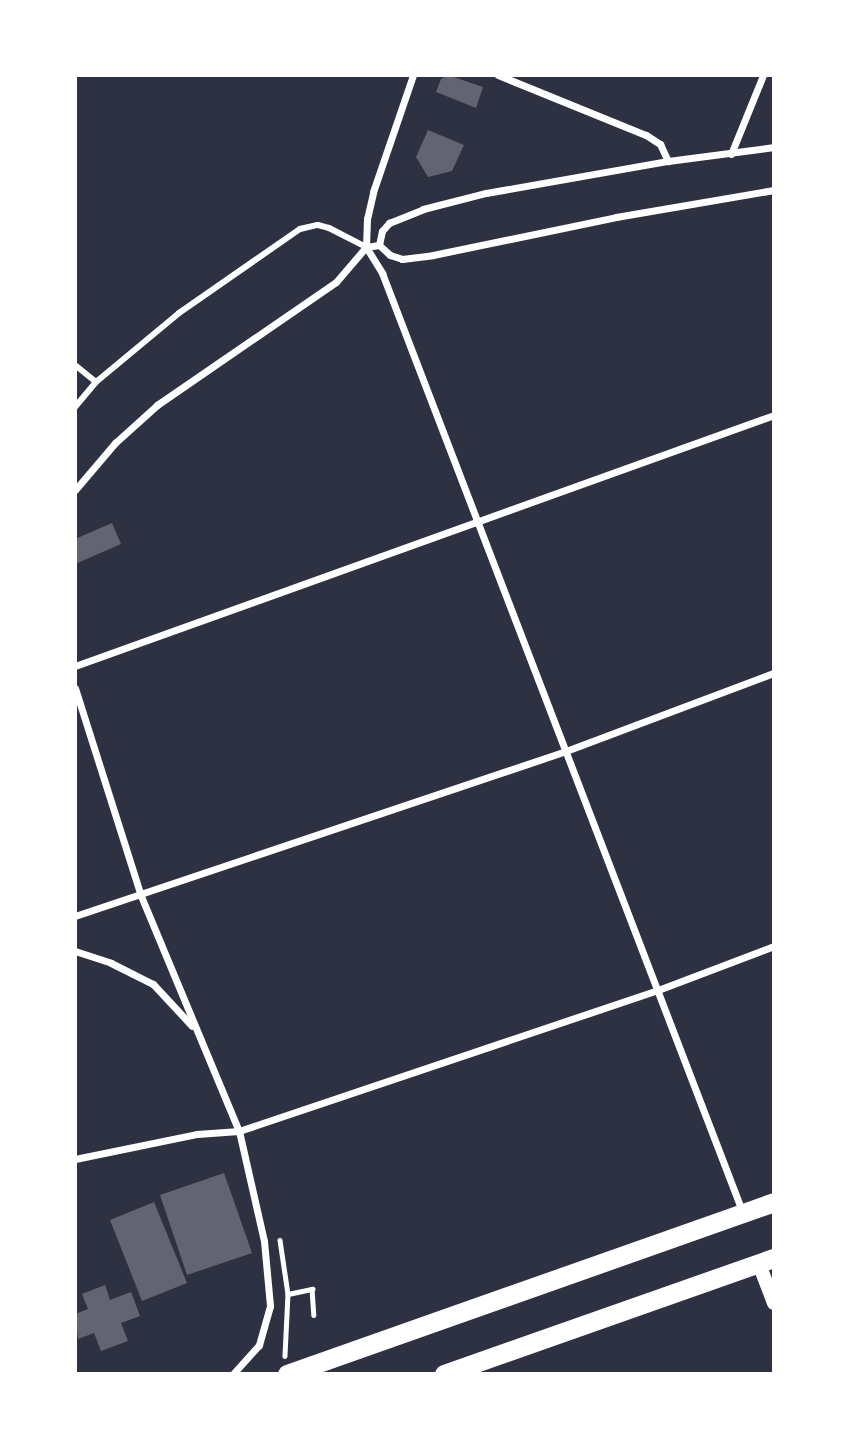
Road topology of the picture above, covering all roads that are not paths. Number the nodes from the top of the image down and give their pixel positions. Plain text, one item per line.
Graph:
1 (413, 75) edge
2 (498, 75) edge
3 (763, 75) edge
4 (774, 147) edge
5 (731, 154) junction
6 (668, 161) junction
7 (774, 190) edge
8 (379, 245) junction
9 (366, 247) junction
10 (75, 365) edge
11 (96, 383) junction
12 (75, 407) edge
13 (774, 415) edge
14 (75, 490) edge
15 (477, 519) junction
16 (75, 666) edge
17 (774, 673) edge
18 (75, 688) edge
19 (566, 751) junction
20 (141, 895) junction
21 (75, 916) edge
22 (774, 946) edge
23 (75, 951) edge
24 (658, 990) junction
25 (197, 1032) junction
26 (239, 1131) junction
27 (75, 1159) edge
28 (774, 1202) edge
29 (743, 1213) junction
30 (766, 1261) edge
31 (774, 1303) edge
32 (286, 1367) edge
33 (233, 1374) edge
34 (444, 1374) edge

1 - 9 street
2 - 6 street
3 - 5 street
4 - 5 street
5 - 6 street
6 - 8 street
7 - 8 street
8 - 9 street
9 - 11 street
9 - 14 street
9 - 15 street
10 - 11 street
11 - 12 street
13 - 15 street
15 - 16 street
15 - 19 street
17 - 19 street
18 - 20 street
19 - 20 street
19 - 24 street
20 - 21 street
20 - 25 street
22 - 24 street
23 - 25 street
24 - 26 street
24 - 29 street
25 - 26 street
26 - 27 street
26 - 33 street
28 - 29 highway
29 - 32 highway
30 - 31 main road
30 - 34 highway

